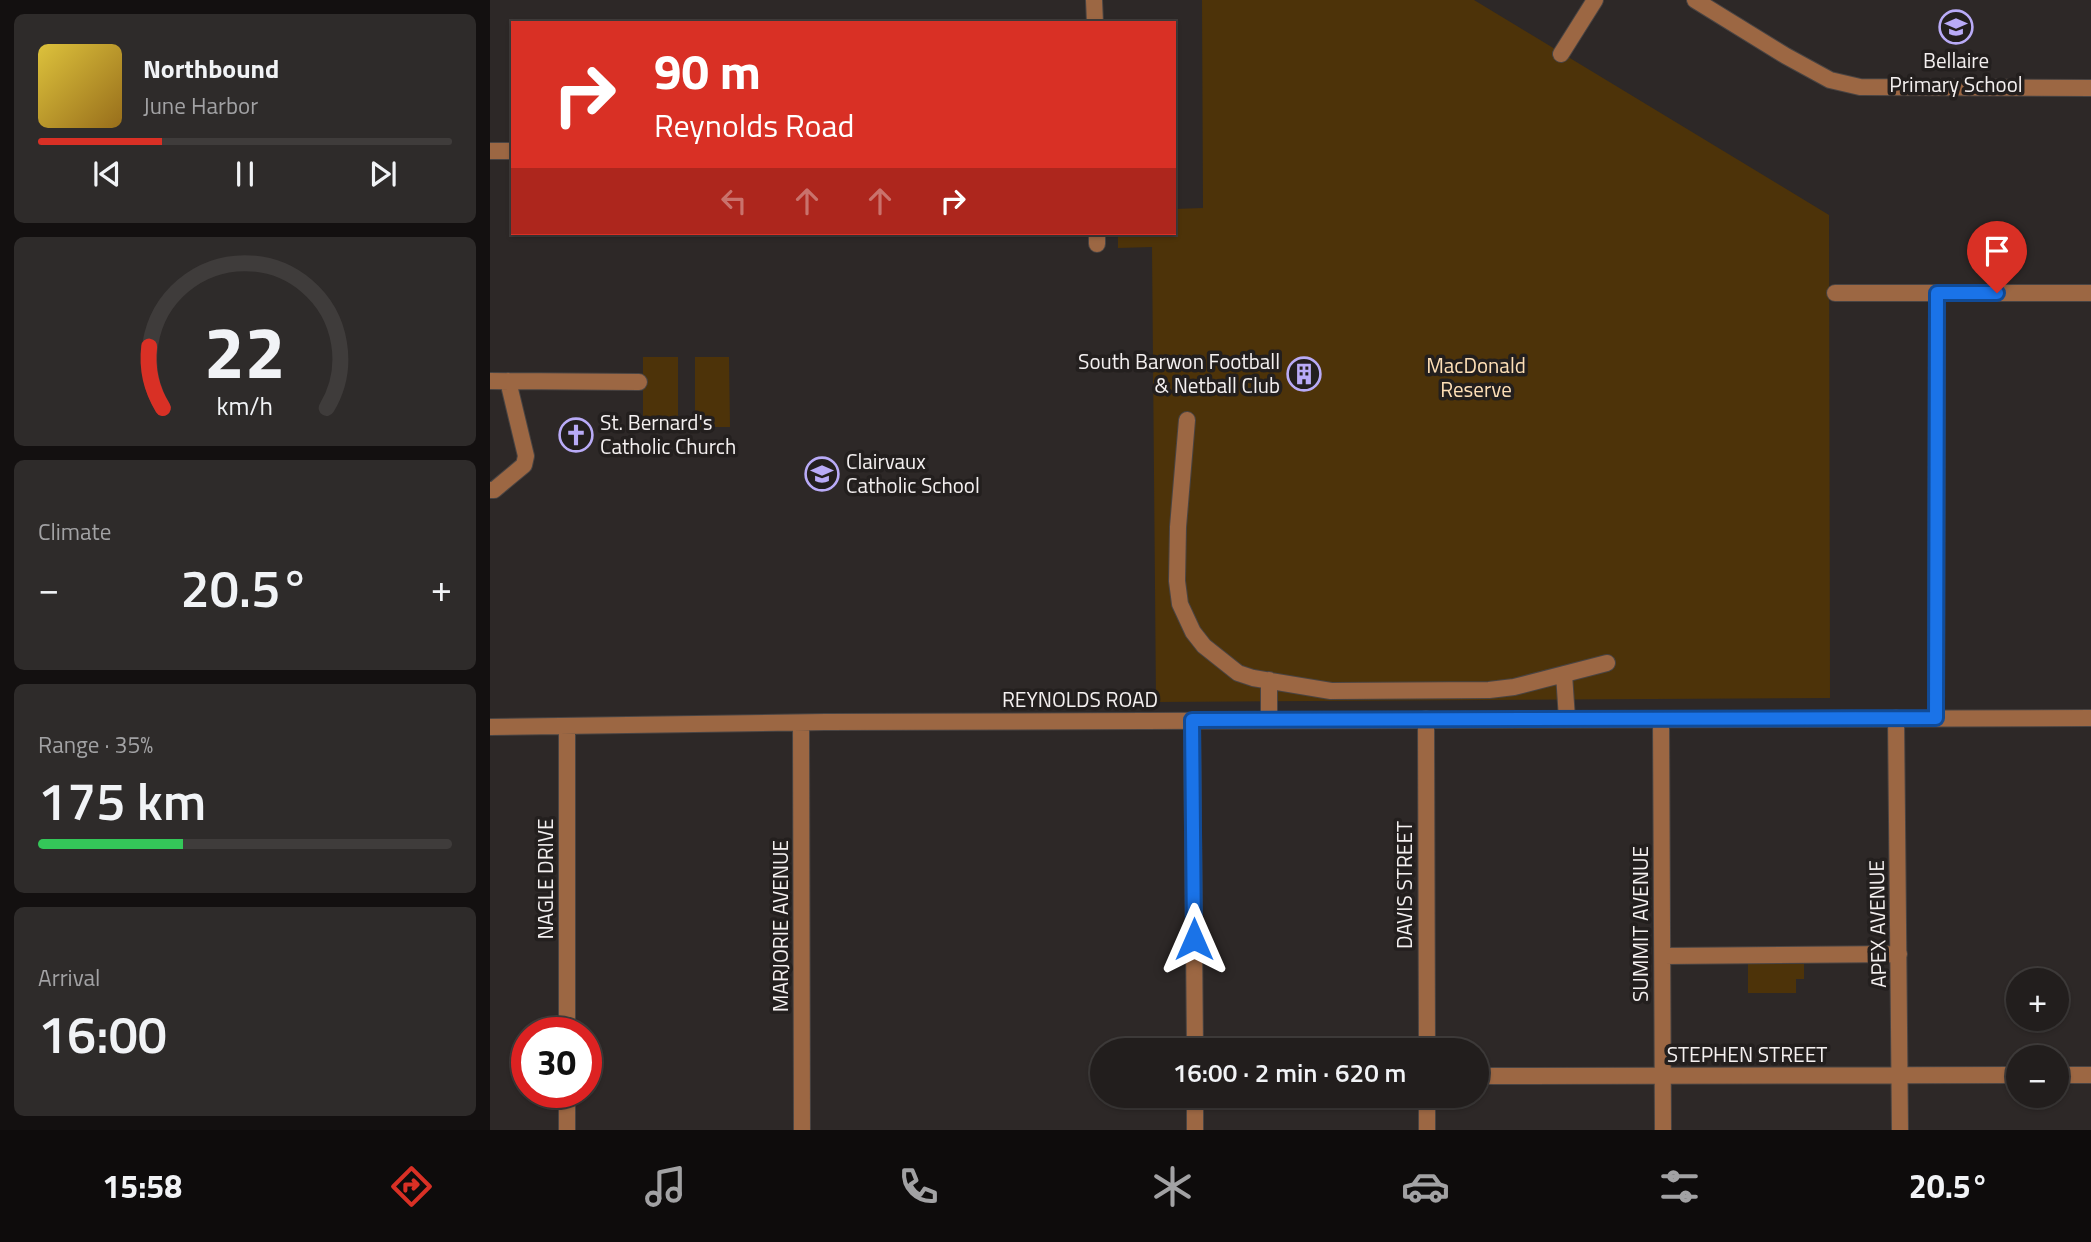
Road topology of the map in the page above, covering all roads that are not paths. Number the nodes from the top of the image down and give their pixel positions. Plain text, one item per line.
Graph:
1 (1094, 0) edge
2 (1595, 0) edge
3 (1696, 0) edge
4 (1726, 0) edge
5 (1726, 19) junction
6 (1094, 21) edge
7 (1561, 54) dead end
8 (2091, 88) edge
9 (511, 151) edge
10 (490, 152) edge
11 (1835, 293) dead end
12 (1937, 293) junction
13 (2091, 293) edge
14 (490, 381) edge
15 (508, 381) junction
16 (639, 382) dead end
17 (1187, 420) dead end
18 (490, 490) edge
19 (1607, 663) dead end
20 (1564, 674) junction
21 (1269, 680) junction
22 (1896, 718) junction
23 (1936, 718) junction
24 (2091, 718) edge
25 (1426, 719) junction
26 (1567, 719) junction
27 (1661, 719) junction
28 (1192, 720) junction
29 (1269, 720) junction
30 (801, 723) junction
31 (567, 726) junction
32 (490, 727) edge
33 (1899, 954) junction
34 (1663, 956) junction
35 (567, 1017) edge
36 (1195, 1038) edge
37 (1427, 1038) edge
38 (2006, 1075) edge
39 (2069, 1075) edge
40 (2091, 1075) edge
41 (1489, 1076) edge
42 (1663, 1076) junction
43 (1900, 1076) junction
44 (567, 1108) edge
45 (1195, 1108) edge
46 (1427, 1108) edge
47 (567, 1130) edge
48 (802, 1130) edge
49 (1195, 1130) edge
50 (1427, 1130) edge
51 (1663, 1130) edge
52 (1900, 1130) edge

1 - 6 street
2 - 7 street
3 - 5 street
4 - 5 street
5 - 8 street
9 - 10 street
11 - 12 street
12 - 13 street
12 - 23 street
14 - 15 street
15 - 16 street
15 - 18 street
17 - 21 street
19 - 20 street
20 - 21 street
20 - 26 street
21 - 29 street
22 - 23 street, REYNOLDS ROAD
22 - 27 street, REYNOLDS ROAD
22 - 33 street, APEX AVENUE
23 - 24 street, REYNOLDS ROAD
25 - 26 street, REYNOLDS ROAD
25 - 29 street, REYNOLDS ROAD
25 - 37 street, DAVIS STREET
26 - 27 street, REYNOLDS ROAD
27 - 34 street, SUMMIT AVENUE
28 - 29 street, REYNOLDS ROAD
28 - 30 street, REYNOLDS ROAD
28 - 36 street
30 - 31 street, REYNOLDS ROAD
30 - 48 street, MARJORIE AVENUE
31 - 32 street, REYNOLDS ROAD
31 - 35 street, NAGLE DRIVE
33 - 34 street
33 - 43 street, APEX AVENUE
34 - 42 street, SUMMIT AVENUE
38 - 43 street, STEPHEN STREET
39 - 40 street
41 - 42 street, STEPHEN STREET
42 - 43 street, STEPHEN STREET
42 - 51 street, SUMMIT AVENUE
43 - 52 street, APEX AVENUE
44 - 47 street
45 - 49 street
46 - 50 street

